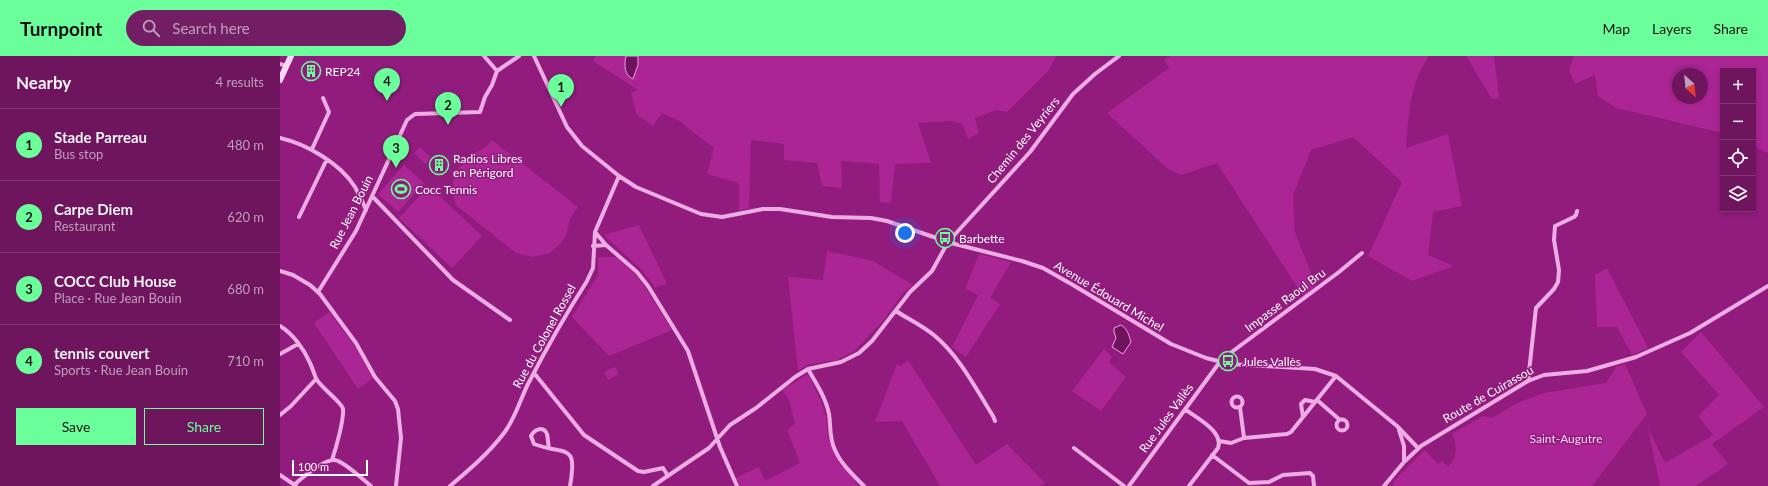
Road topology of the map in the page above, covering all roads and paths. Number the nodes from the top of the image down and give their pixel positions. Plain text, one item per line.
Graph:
1 (291, 56) edge
2 (484, 56) edge
3 (519, 56) edge
4 (534, 56) edge
5 (1119, 56) edge
6 (283, 65) edge
7 (497, 71) junction
8 (280, 80) edge
9 (323, 98) dead end
10 (280, 138) edge
11 (312, 149) junction
12 (327, 160) junction
13 (619, 176) junction
14 (372, 196) junction
15 (366, 210) junction
16 (1577, 211) dead end
17 (299, 217) dead end
18 (595, 232) junction
19 (948, 242) junction
20 (606, 245) junction
21 (593, 246) junction
22 (1362, 253) dead end
23 (280, 271) edge
24 (1768, 286) edge
25 (318, 292) junction
26 (896, 311) junction
27 (510, 320) dead end
28 (280, 326) edge
29 (298, 344) junction
30 (280, 354) edge
31 (1219, 363) junction
32 (808, 369) junction
33 (534, 373) junction
34 (1336, 376) junction
35 (316, 379) junction
36 (1528, 381) junction
37 (1316, 401) junction
38 (1240, 407) dead end
39 (1185, 409) junction
40 (280, 415) edge
41 (1303, 417) junction
42 (1340, 420) dead end
43 (995, 421) dead end
44 (1398, 426) junction
45 (718, 438) junction
46 (1244, 438) junction
47 (1219, 441) junction
48 (549, 448) junction
49 (1074, 448) dead end
50 (1418, 448) junction
51 (1212, 456) junction
52 (332, 460) junction
53 (1404, 462) junction
54 (280, 475) edge
55 (668, 476) junction
56 (1388, 484) edge
57 (295, 485) edge
58 (1191, 485) edge
59 (1253, 485) edge
60 (371, 486) edge
61 (396, 486) edge
62 (450, 486) edge
63 (570, 486) edge
64 (653, 486) edge
65 (737, 486) edge
66 (864, 486) edge
67 (1124, 486) edge
68 (1129, 486) edge
69 (1314, 486) edge
70 (1384, 486) edge

1 - 6 main road
2 - 7 street
3 - 7 street
4 - 13 street, Avenue Édouard Michel
5 - 19 street, Chemin des Veyriers
6 - 8 main road
7 - 14 street, Rue Jean Bouin
9 - 11 street
10 - 11 street
11 - 12 street
12 - 15 street
12 - 17 street
13 - 18 street, Rue du Colonel Rossel
13 - 19 street, Avenue Édouard Michel
14 - 15 street, Rue Jean Bouin
14 - 27 street
15 - 25 street, Rue Jean Bouin
16 - 36 street
18 - 20 street
18 - 21 street, Rue du Colonel Rossel
19 - 26 street, Chemin des Veyriers
19 - 31 street, Avenue Édouard Michel
20 - 21 street
20 - 45 street
21 - 33 street, Rue du Colonel Rossel
22 - 31 street, Impasse Raoul Bru
23 - 25 street
24 - 36 street, Route de Cuirassou
25 - 61 street
26 - 32 street, Chemin des Veyriers
26 - 43 street
28 - 29 street
29 - 30 street
29 - 35 street
31 - 34 street, Avenue Édouard Michel
31 - 39 street, Rue Jules Vallès
32 - 45 street
32 - 66 street
33 - 55 street
33 - 62 street, Rue du Colonel Rossel
34 - 37 street
34 - 44 street, Avenue Édouard Michel
35 - 40 street
35 - 52 street
36 - 50 street, Route de Cuirassou
37 - 41 street
37 - 41 street
37 - 42 street
38 - 46 street
39 - 47 street
39 - 68 street, Rue Jules Vallès
41 - 46 street
44 - 50 street, Avenue Édouard Michel
44 - 53 street
45 - 55 street
45 - 65 street
46 - 47 street
47 - 51 street
48 - 48 street
48 - 63 street
49 - 67 street
50 - 53 street, Route de Cuirassou
51 - 58 street
51 - 59 street
52 - 57 street
52 - 60 street
53 - 56 street, Route de Cuirassou
54 - 57 street
55 - 64 street
56 - 70 street, Route de Cuirassou
59 - 69 street

